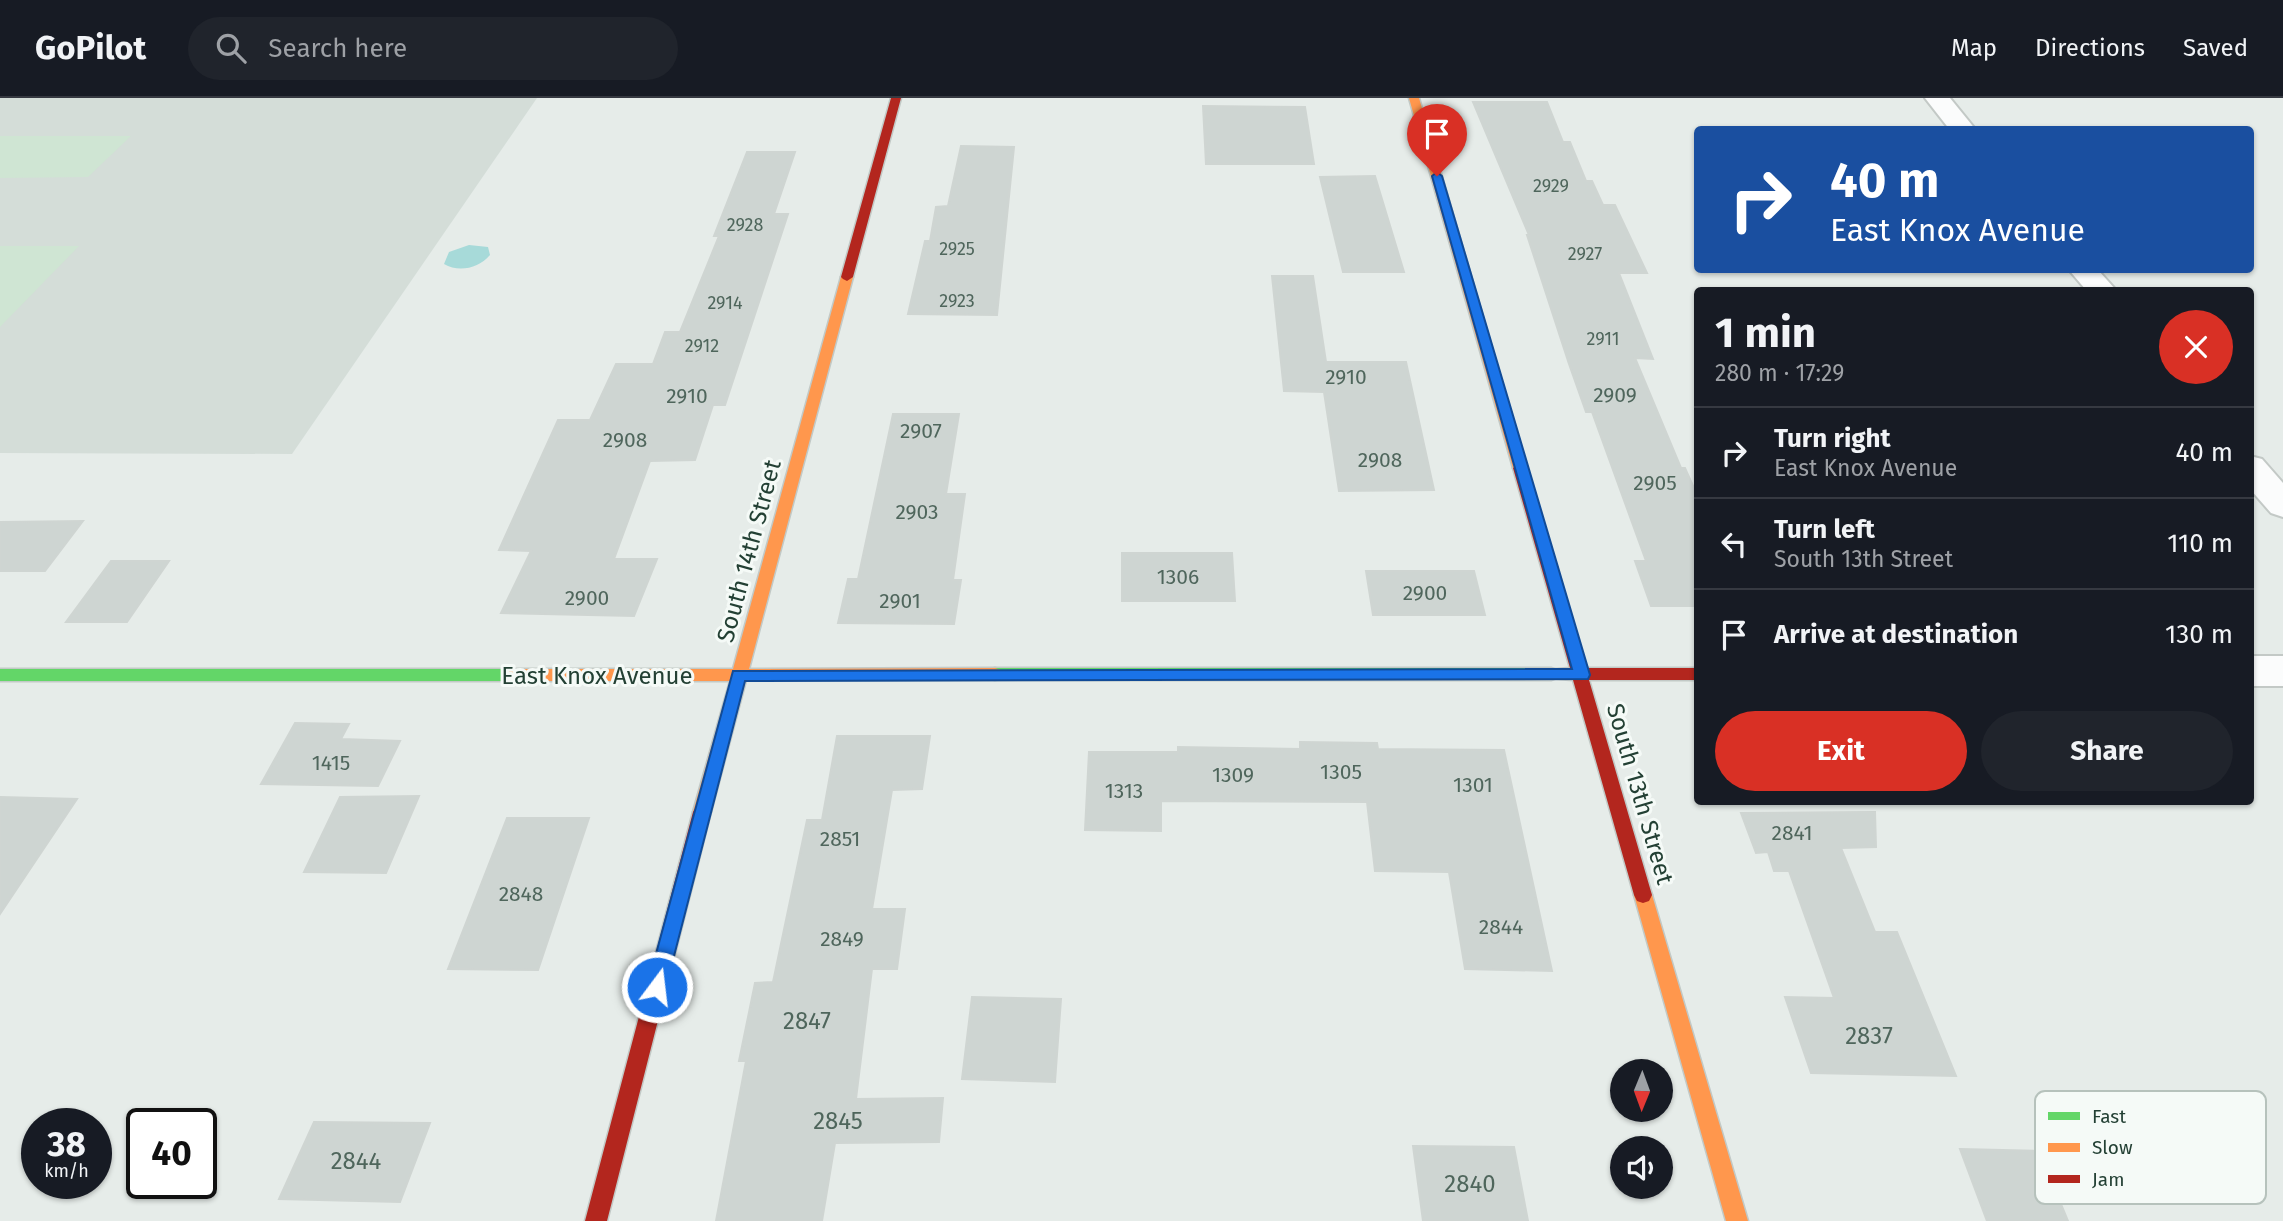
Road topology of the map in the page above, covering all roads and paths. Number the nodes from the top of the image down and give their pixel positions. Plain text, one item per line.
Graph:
1 (896, 98) edge
2 (1415, 98) edge
3 (1937, 98) edge
4 (1961, 126) edge
5 (2086, 273) edge
6 (2098, 287) edge
7 (2254, 472) edge
8 (2283, 505) edge
9 (2254, 671) edge
10 (2283, 671) edge
11 (1694, 674) edge
12 (0, 675) edge
13 (738, 675) junction
14 (1582, 675) junction
15 (596, 1221) edge
16 (1737, 1221) edge

1 - 13 street, South 14th Street
2 - 14 street, South 13th Street
3 - 4 street
5 - 6 street
7 - 8 street
9 - 10 street
11 - 14 street, East Knox Avenue
12 - 13 street, East Knox Avenue
13 - 14 street, East Knox Avenue
13 - 15 street, South 14th Street
14 - 16 street, South 13th Street

